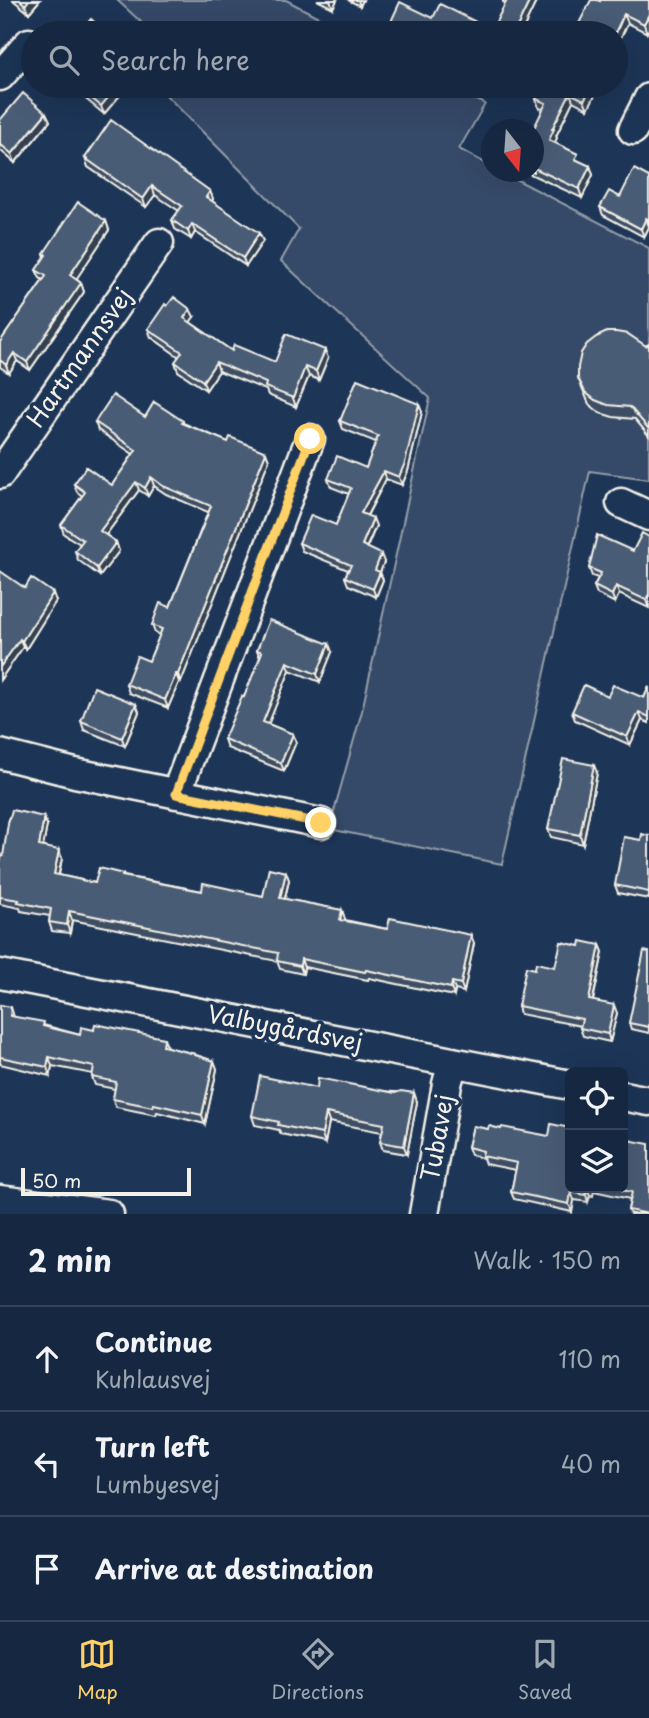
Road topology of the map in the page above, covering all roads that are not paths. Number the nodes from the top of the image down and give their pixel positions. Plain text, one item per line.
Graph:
1 (21, 52) edge
2 (0, 76) edge
3 (649, 98) edge
4 (633, 130) dead end
5 (159, 243) dead end
6 (310, 439) dead end
7 (0, 474) edge
8 (621, 503) dead end
9 (649, 516) edge
10 (0, 754) edge
11 (176, 794) junction
12 (321, 823) dead end
13 (0, 974) edge
14 (453, 1062) junction
15 (565, 1084) edge
16 (628, 1097) edge
17 (649, 1101) edge
18 (0, 1200) edge
19 (109, 1214) edge
20 (424, 1214) edge

1 - 2 street
3 - 4 street
5 - 7 street, Hartmannsvej
6 - 11 street
8 - 9 street
10 - 11 street
11 - 12 street
13 - 14 street, Valbygårdsvej
14 - 15 street, Valbygårdsvej
14 - 20 street, Tubavej
16 - 17 street
18 - 19 street

